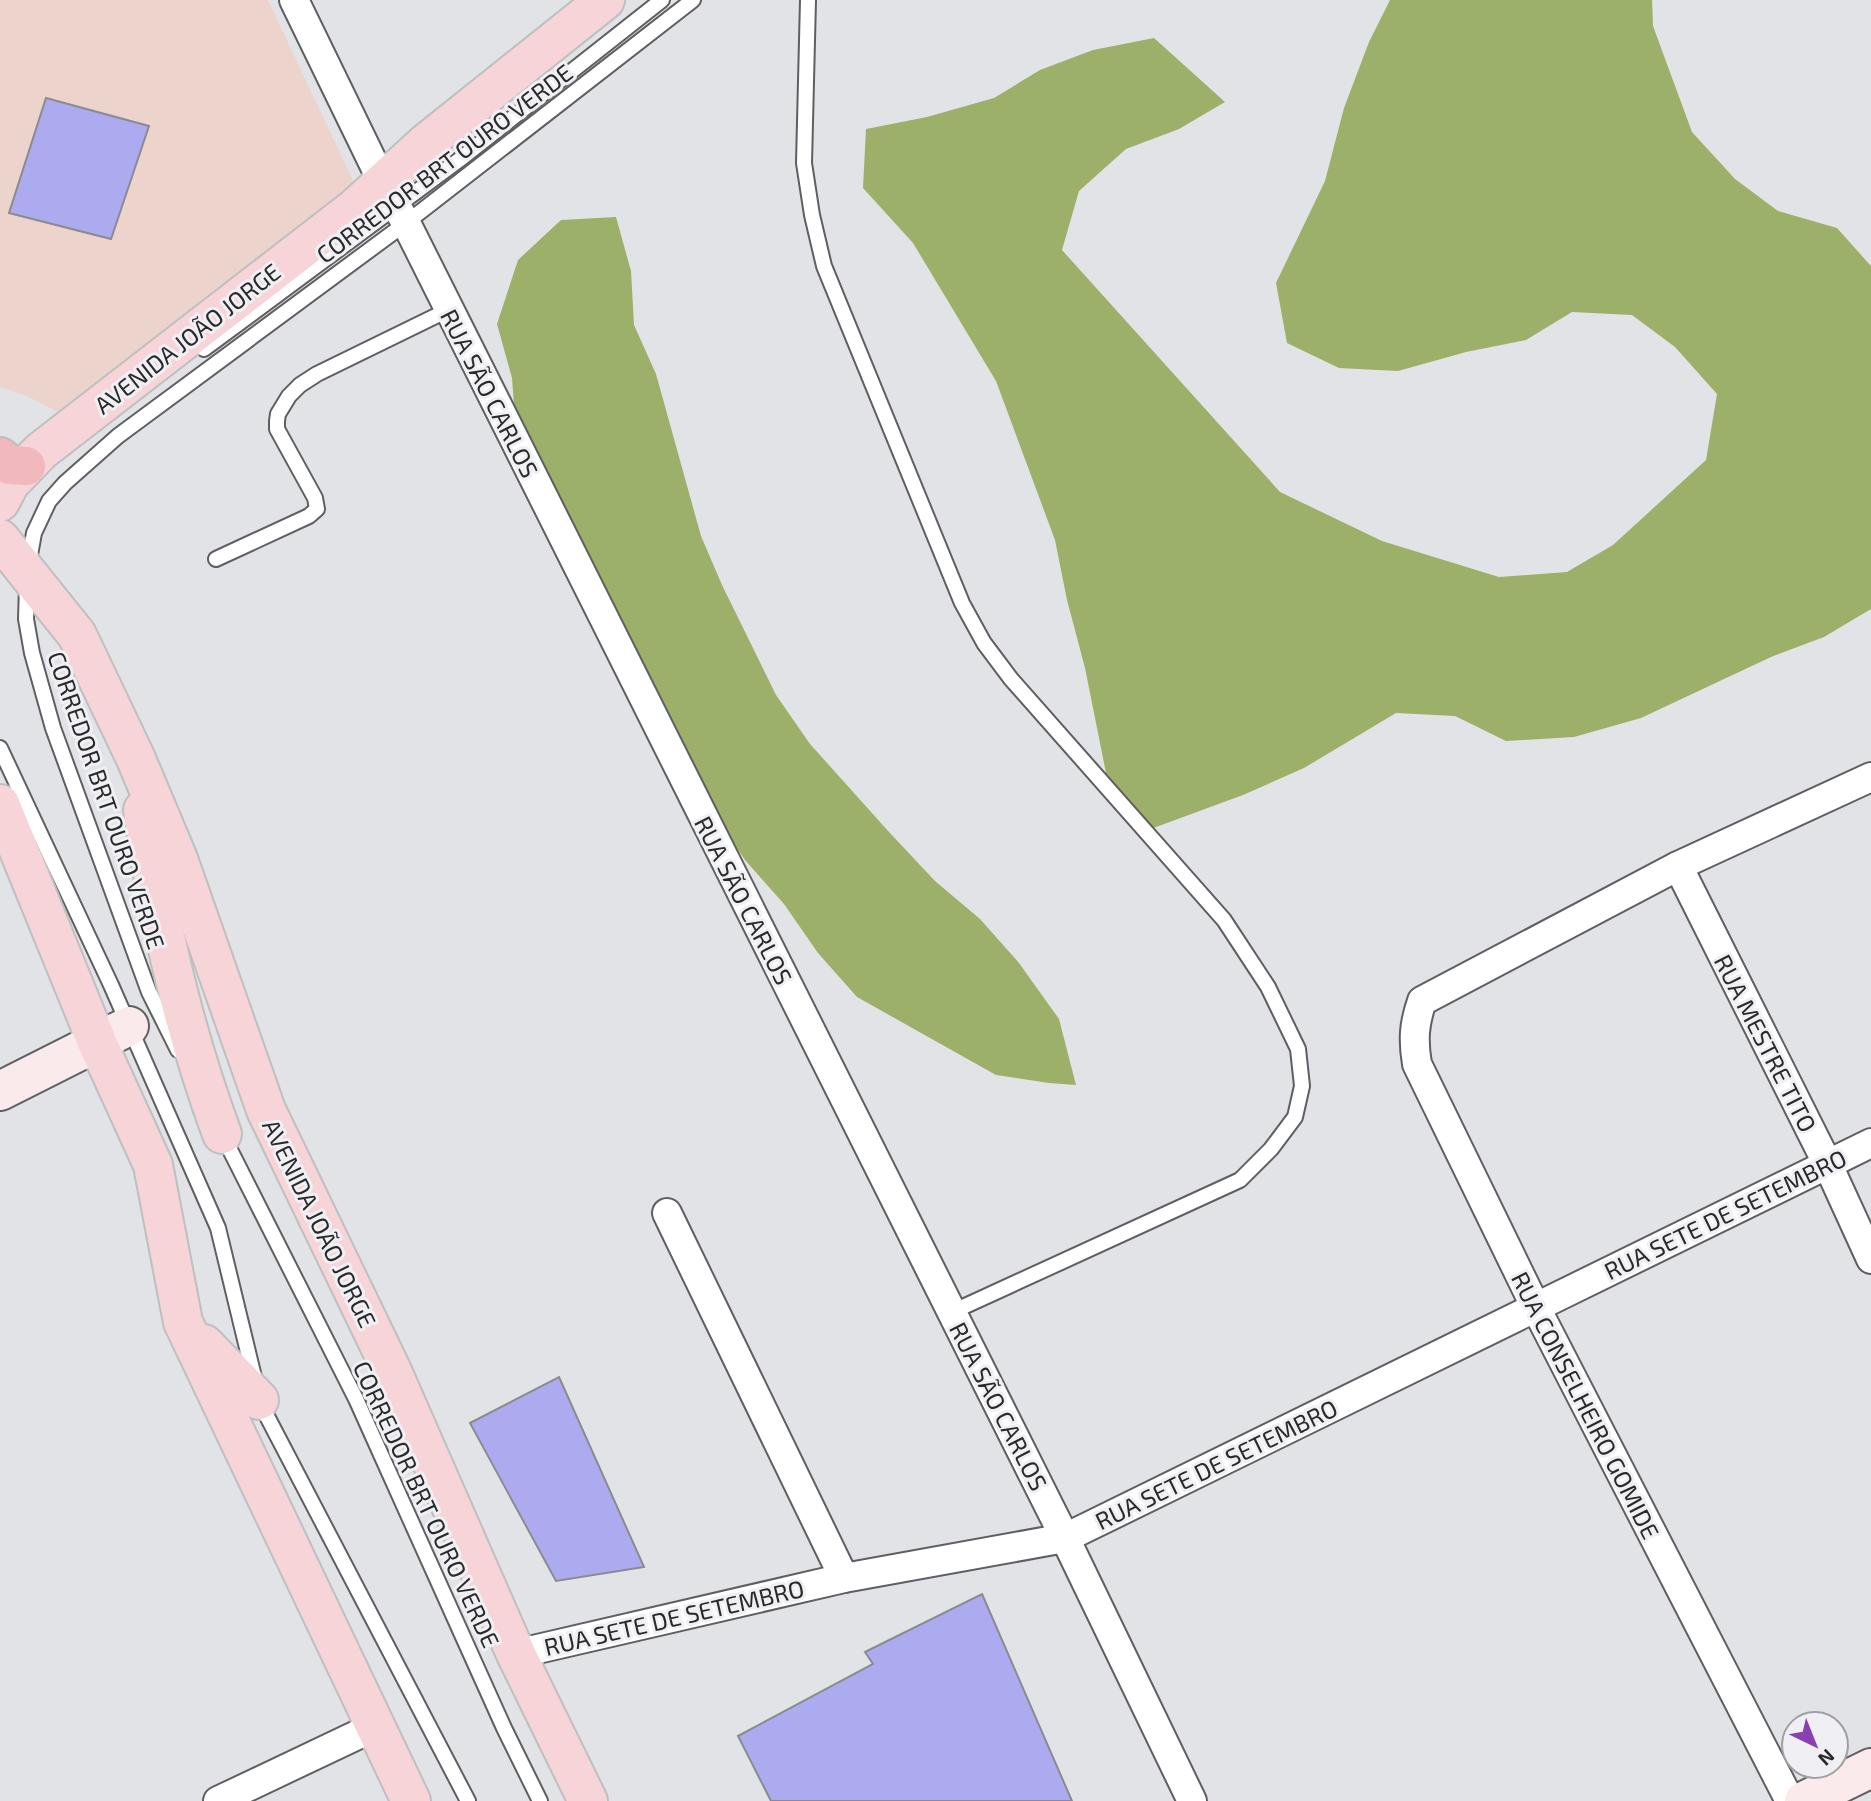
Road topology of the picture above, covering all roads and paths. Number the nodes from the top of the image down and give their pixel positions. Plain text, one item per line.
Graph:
1 (294, 0) edge
2 (605, 0) edge
3 (662, 0) edge
4 (692, 0) edge
5 (808, 0) edge
6 (395, 204) junction
7 (448, 310) junction
8 (189, 360) dead end
9 (13, 462) edge
10 (7, 538) edge
11 (216, 559) dead end
12 (0, 748) edge
13 (136, 759) junction
14 (1871, 777) edge
15 (0, 804) edge
16 (1678, 866) junction
17 (113, 1034) junction
18 (0, 1091) edge
19 (222, 1134) junction
20 (1871, 1143) edge
21 (1828, 1165) junction
22 (667, 1213) dead end
23 (1871, 1259) edge
24 (1535, 1306) junction
25 (952, 1312) junction
26 (183, 1322) junction
27 (259, 1400) junction
28 (1065, 1538) junction
29 (844, 1578) junction
30 (516, 1654) junction
31 (376, 1726) junction
32 (1871, 1768) edge
33 (218, 1801) edge
34 (411, 1801) edge
35 (468, 1801) edge
36 (540, 1801) edge
37 (588, 1801) edge
38 (1192, 1801) edge
39 (1790, 1801) edge
40 (1804, 1801) edge

1 - 6 street, RUA SÃO CARLOS
2 - 6 main road, AVENIDA JOÃO JORGE
3 - 6 lane, CORREDOR BRT OURO VERDE
4 - 6 lane, CORREDOR BRT OURO VERDE
5 - 25 lane
6 - 7 street, RUA SÃO CARLOS
6 - 8 lane, CORREDOR BRT OURO VERDE
6 - 9 main road, AVENIDA JOÃO JORGE
6 - 10 lane, CORREDOR BRT OURO VERDE
7 - 11 lane
7 - 25 street, RUA SÃO CARLOS
9 - 10 main road, AVENIDA JOÃO JORGE
10 - 13 main road, AVENIDA JOÃO JORGE
10 - 19 lane, CORREDOR BRT OURO VERDE
12 - 17 lane
13 - 19 main road
13 - 30 main road, AVENIDA JOÃO JORGE
14 - 16 street
15 - 17 main road
16 - 21 street, RUA MESTRE TITO
16 - 24 street, RUA CONSELHEIRO GOMIDE
17 - 18 main road
17 - 26 main road
17 - 27 lane
19 - 36 lane, CORREDOR BRT OURO VERDE
20 - 21 street, RUA SETE DE SETEMBRO
21 - 23 street, RUA MESTRE TITO
21 - 24 street, RUA SETE DE SETEMBRO
22 - 29 street
24 - 28 street, RUA SETE DE SETEMBRO
24 - 39 street, RUA CONSELHEIRO GOMIDE
25 - 28 street, RUA SÃO CARLOS
26 - 27 main road
26 - 31 main road
27 - 35 lane
28 - 29 street, RUA SETE DE SETEMBRO
28 - 38 street, RUA SÃO CARLOS
29 - 30 street, RUA SETE DE SETEMBRO
30 - 37 main road, AVENIDA JOÃO JORGE
31 - 33 street
31 - 34 main road
32 - 40 main road

